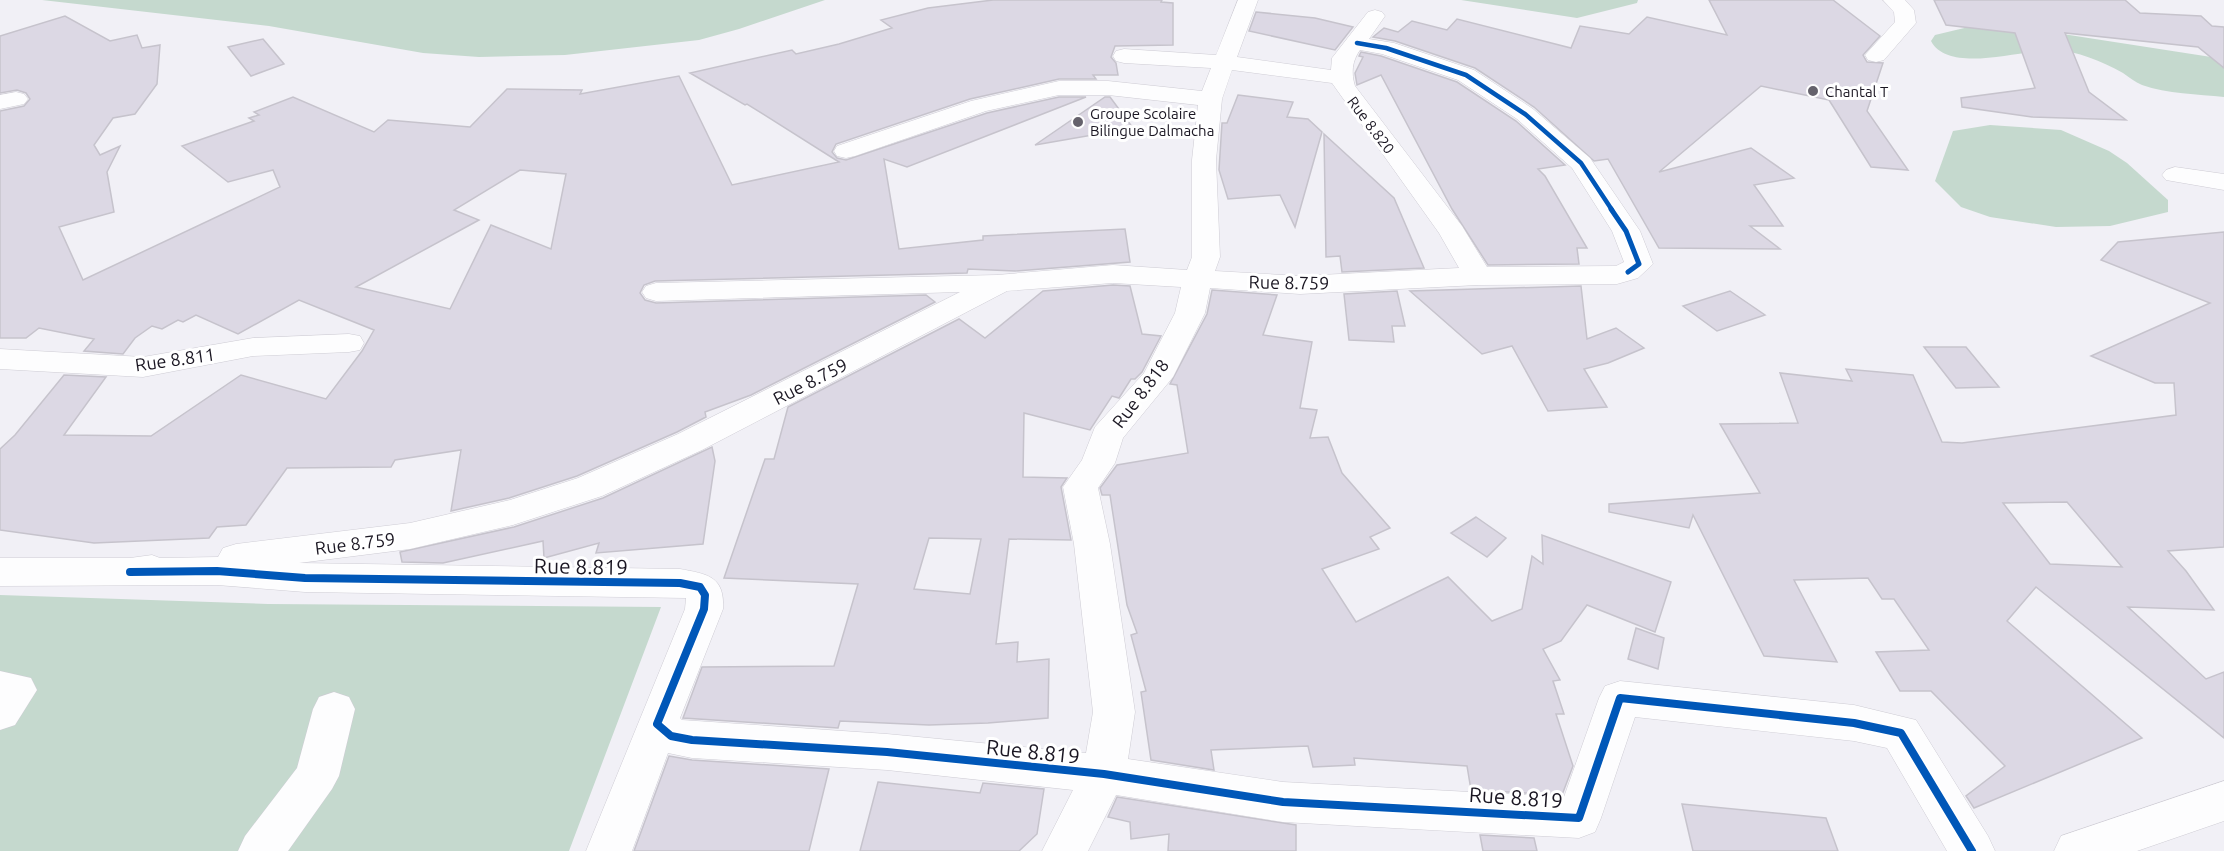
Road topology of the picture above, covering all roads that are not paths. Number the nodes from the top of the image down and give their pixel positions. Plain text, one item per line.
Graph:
1 (1248, 0) edge
2 (1893, 0) edge
3 (1375, 16) dead end
4 (1356, 43) junction
5 (1876, 55) dead end
6 (1124, 56) dead end
7 (1224, 62) junction
8 (1341, 78) junction
9 (1210, 99) junction
10 (846, 151) dead end
11 (2175, 175) dead end
12 (2224, 182) edge
13 (1478, 276) junction
14 (1197, 280) junction
15 (1001, 283) junction
16 (656, 291) dead end
17 (349, 342) dead end
18 (0, 359) edge
19 (0, 572) edge
20 (130, 572) junction
21 (0, 688) edge
22 (334, 710) dead end
23 (0, 713) edge
24 (657, 724) junction
25 (1104, 774) junction
26 (2224, 801) edge
27 (261, 851) edge
28 (609, 851) edge
29 (1065, 851) edge
30 (1972, 851) edge
31 (2078, 851) edge

1 - 7 street, Rue 8.818
2 - 5 street
3 - 4 street, Rue 8.820
4 - 8 street, Rue 8.820
4 - 13 street, Rue 8.759
6 - 7 street
7 - 8 street
7 - 9 street, Rue 8.818
8 - 13 street, Rue 8.820
9 - 10 street
9 - 14 street, Rue 8.818
11 - 12 street
13 - 14 street, Rue 8.759
14 - 15 street, Rue 8.759
14 - 25 street, Rue 8.818
15 - 16 street
15 - 20 street, Rue 8.759
17 - 18 street, Rue 8.811
19 - 20 street, Rue 8.759
20 - 24 street, Rue 8.819
21 - 23 street
22 - 27 street
24 - 25 street, Rue 8.819
24 - 28 street
25 - 29 street, Rue 8.818
25 - 30 street, Rue 8.819
26 - 31 street

